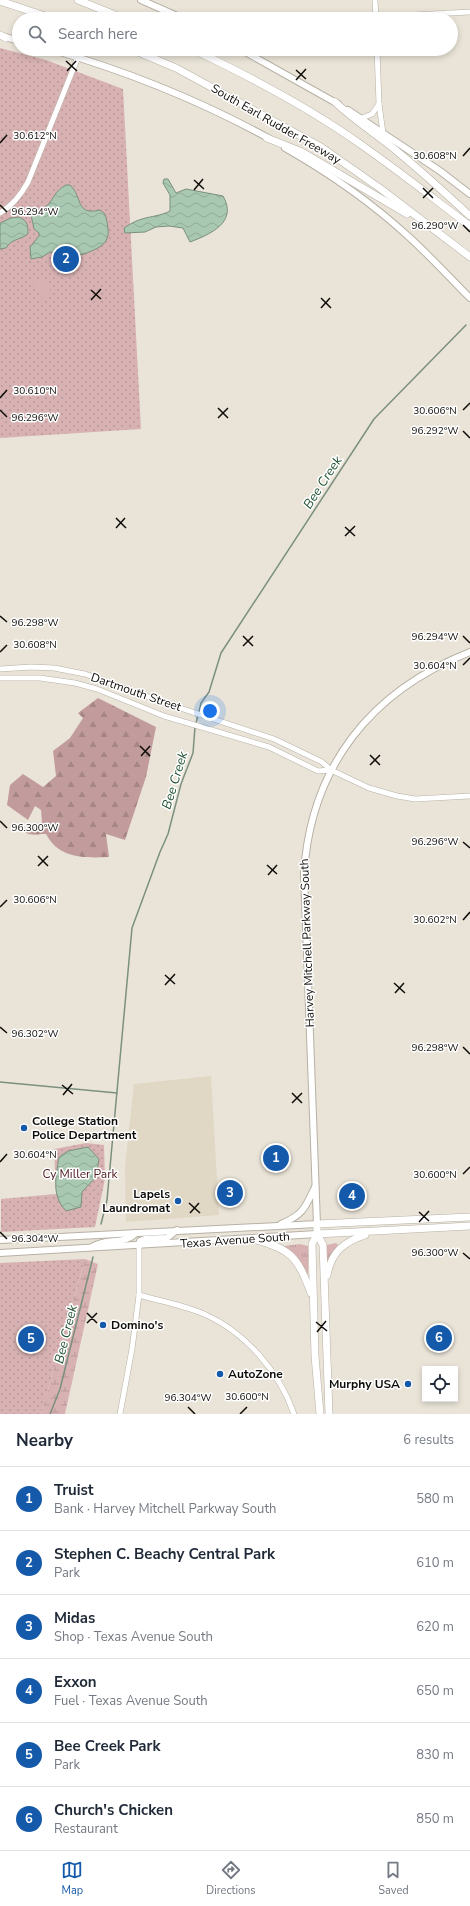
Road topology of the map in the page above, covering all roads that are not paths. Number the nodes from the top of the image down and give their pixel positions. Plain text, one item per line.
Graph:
1 (78, 0) edge
2 (141, 0) edge
3 (375, 0) edge
4 (0, 1) edge
5 (33, 12) edge
6 (108, 12) edge
7 (168, 12) edge
8 (376, 12) edge
9 (470, 12) edge
10 (458, 13) edge
11 (2, 36) edge
12 (12, 39) edge
13 (74, 56) edge
14 (148, 56) edge
15 (207, 56) edge
16 (253, 56) edge
17 (377, 56) edge
18 (78, 57) junction
19 (335, 102) junction
20 (379, 104) junction
21 (362, 118) junction
22 (383, 133) junction
23 (267, 138) junction
24 (470, 194) edge
25 (0, 213) edge
26 (470, 216) edge
27 (470, 226) edge
28 (454, 245) junction
29 (470, 257) edge
30 (470, 298) edge
31 (470, 652) edge
32 (0, 668) edge
33 (0, 678) edge
34 (331, 770) junction
35 (470, 796) edge
36 (316, 1185) junction
37 (470, 1217) edge
38 (317, 1224) junction
39 (277, 1226) junction
40 (470, 1226) edge
41 (177, 1230) junction
42 (376, 1231) junction
43 (136, 1233) junction
44 (318, 1234) junction
45 (253, 1239) junction
46 (0, 1240) edge
47 (139, 1246) junction
48 (91, 1248) junction
49 (0, 1253) edge
50 (325, 1284) junction
51 (139, 1295) junction
52 (314, 1299) junction
53 (120, 1414) edge
54 (294, 1414) edge
55 (320, 1414) edge
56 (329, 1414) edge

1 - 6 highway
2 - 7 main road
3 - 8 street
4 - 5 highway
9 - 10 street
11 - 12 main road
13 - 18 main road
14 - 28 highway, South Earl Rudder Freeway
15 - 27 highway
16 - 19 main road
17 - 20 street
18 - 23 main road
18 - 25 street
19 - 21 main road
19 - 26 highway
20 - 21 street
20 - 22 street
21 - 22 main road
22 - 24 main road
23 - 28 highway
23 - 30 main road
28 - 29 highway, South Earl Rudder Freeway
31 - 34 main road, Harvey Mitchell Parkway South
32 - 34 street, Dartmouth Street
33 - 34 street, Dartmouth Street
34 - 35 street, Dartmouth Street
34 - 36 main road, Harvey Mitchell Parkway South
36 - 38 main road, Harvey Mitchell Parkway South
36 - 39 main road
37 - 38 highway, Texas Avenue South
38 - 39 main road, Texas Avenue South
38 - 44 highway, Harvey Mitchell Parkway South
39 - 41 main road, Texas Avenue South
40 - 42 highway, Texas Avenue South
41 - 43 main road, Texas Avenue South
41 - 47 main road
42 - 44 highway, Texas Avenue South
42 - 50 highway
43 - 46 main road, Texas Avenue South
43 - 48 main road
44 - 45 main road, Texas Avenue South
44 - 50 highway, Harvey Mitchell Parkway South
44 - 52 highway, Harvey Mitchell Parkway South
45 - 47 main road, Texas Avenue South
45 - 52 highway
47 - 48 main road, Texas Avenue South
47 - 51 street
48 - 49 main road, Texas Avenue South
50 - 56 highway, Harvey Mitchell Parkway South
51 - 53 street
51 - 54 street
52 - 55 highway, Harvey Mitchell Parkway South

